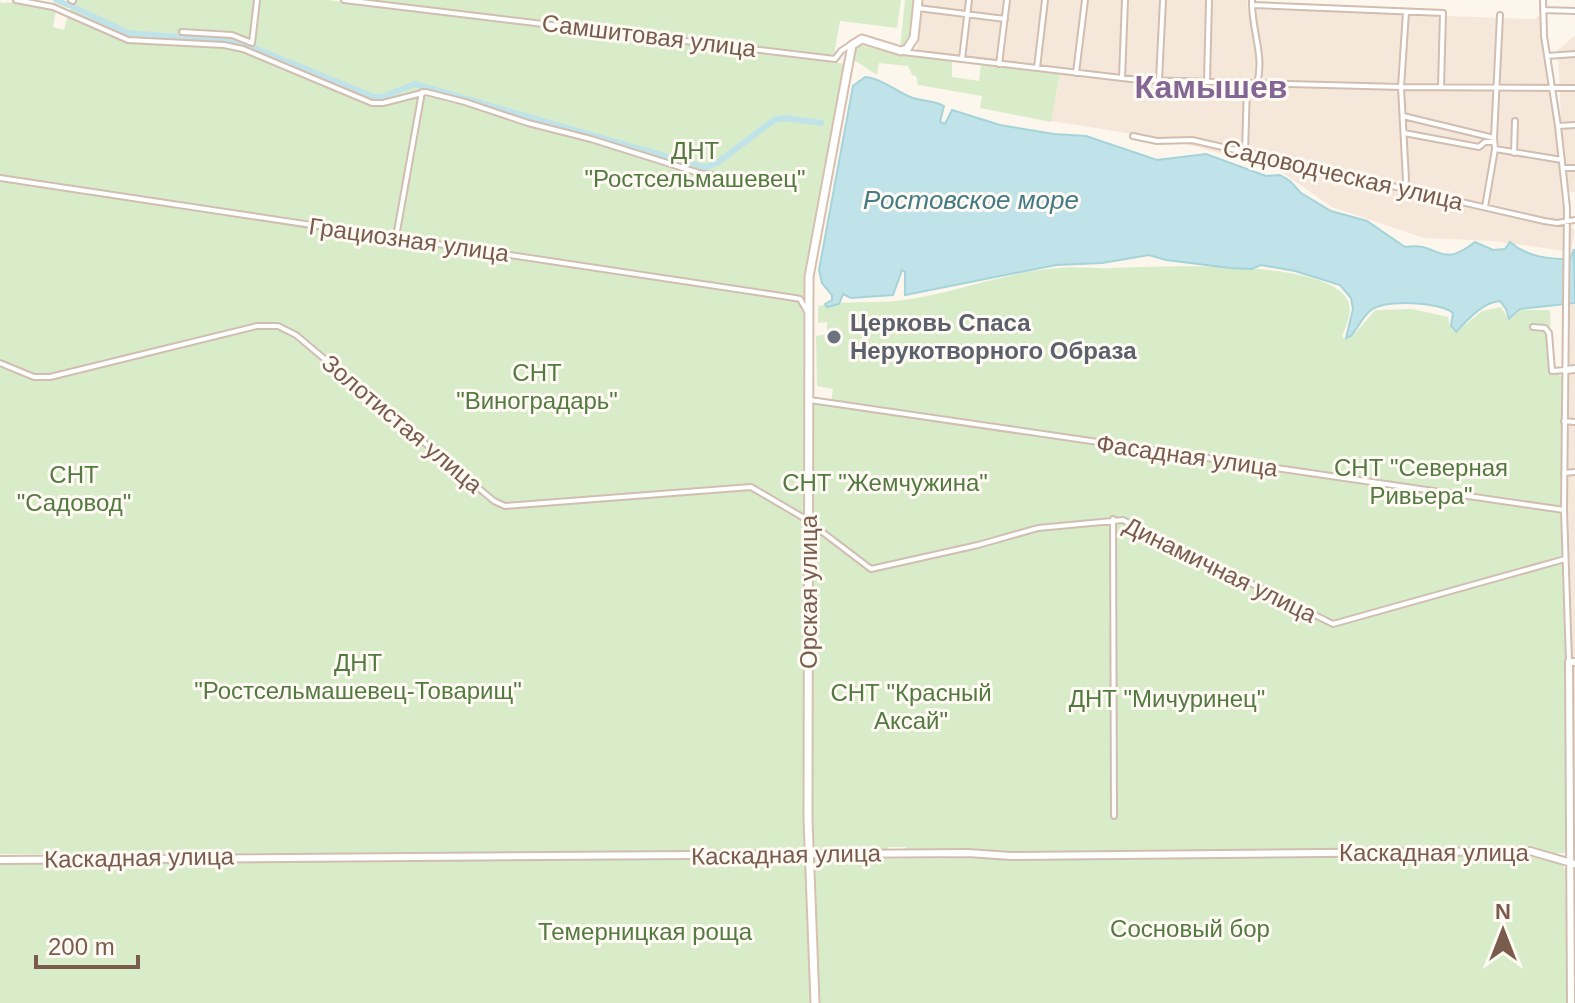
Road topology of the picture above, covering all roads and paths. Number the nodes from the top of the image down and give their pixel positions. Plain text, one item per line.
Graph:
1 (16, 0) edge
2 (257, 0) edge
3 (344, 0) edge
4 (969, 0) edge
5 (1007, 0) edge
6 (1045, 0) edge
7 (1085, 0) edge
8 (1125, 0) edge
9 (1163, 0) edge
10 (1209, 0) edge
11 (1543, 0) edge
12 (1252, 3) edge
13 (918, 4) edge
14 (1543, 10) junction
15 (1575, 11) edge
16 (1406, 12) junction
17 (967, 14) junction
18 (1500, 15) dead end
19 (1005, 19) junction
20 (182, 32) dead end
21 (852, 45) junction
22 (901, 51) junction
23 (1575, 54) edge
24 (1547, 56) junction
25 (962, 59) junction
26 (999, 64) junction
27 (1037, 68) junction
28 (1076, 73) junction
29 (1122, 78) junction
30 (1159, 80) junction
31 (1207, 82) junction
32 (1247, 83) junction
33 (1257, 83) junction
34 (1401, 87) junction
35 (1441, 87) junction
36 (1496, 88) junction
37 (1575, 88) edge
38 (1552, 90) junction
39 (422, 92) junction
40 (1403, 116) junction
41 (1515, 121) dead end
42 (1575, 125) edge
43 (1560, 126) junction
44 (1404, 133) junction
45 (1133, 136) dead end
46 (1494, 140) junction
47 (1495, 149) junction
48 (1245, 153) junction
49 (1514, 153) junction
50 (1562, 160) junction
51 (1565, 168) junction
52 (1575, 168) edge
53 (0, 178) edge
54 (756, 182) dead end
55 (1404, 188) junction
56 (1485, 207) junction
57 (1575, 220) edge
58 (1568, 222) junction
59 (396, 237) junction
60 (810, 315) junction
61 (1533, 327) dead end
62 (0, 363) edge
63 (1575, 369) edge
64 (1566, 370) junction
65 (810, 400) junction
66 (1564, 421) junction
67 (1575, 422) edge
68 (1575, 472) edge
69 (1564, 473) junction
70 (1564, 510) junction
71 (1113, 519) junction
72 (809, 522) junction
73 (1565, 559) junction
74 (1572, 662) edge
75 (1572, 714) edge
76 (1573, 802) edge
77 (1114, 816) dead end
78 (810, 855) junction
79 (0, 860) edge
80 (1573, 864) edge
81 (815, 1003) edge
82 (1571, 1003) edge

1 - 39 street
2 - 20 street
3 - 21 street, Самшитовая улица
4 - 17 street
5 - 19 street
6 - 27 street
7 - 28 street
8 - 29 street
9 - 30 street
10 - 31 street
11 - 14 street
12 - 16 street
12 - 33 street
13 - 17 street
13 - 22 main road
14 - 15 street
14 - 24 street
16 - 34 street
16 - 35 street
17 - 19 street
17 - 25 street
18 - 36 street
19 - 26 street
21 - 22 main road
21 - 60 main road, Орская улица
22 - 25 street
23 - 24 street
24 - 38 street
25 - 26 street
26 - 27 street
27 - 28 street
28 - 29 street
29 - 30 street
30 - 31 street
31 - 32 street
32 - 33 street
32 - 48 street
33 - 34 street
34 - 35 street
34 - 40 street
35 - 36 street
36 - 38 street
36 - 46 street
37 - 38 street
38 - 43 street
39 - 54 street
39 - 59 street
40 - 44 street
40 - 46 street
41 - 49 street
42 - 43 street
43 - 50 street
44 - 46 street
44 - 55 street
45 - 48 street, Садоводческая улица
46 - 47 street
47 - 49 street
47 - 56 street
48 - 55 street, Садоводческая улица
49 - 50 street
50 - 51 street
51 - 52 street
51 - 58 street
53 - 59 street, Грациозная улица
55 - 56 street, Садоводческая улица
56 - 58 street, Садоводческая улица
57 - 58 street, Садоводческая улица
58 - 64 street
59 - 60 street, Грациозная улица
60 - 65 main road, Орская улица
61 - 64 street
62 - 72 street, Золотистая улица
63 - 64 street
64 - 66 street
65 - 70 street, Фасадная улица
65 - 72 main road, Орская улица
66 - 67 street
66 - 69 street
68 - 69 street
69 - 70 street
70 - 73 street
71 - 72 street, Динамичная улица
71 - 73 street, Динамичная улица
71 - 77 street
72 - 78 main road, Орская улица
73 - 74 street
74 - 75 street
75 - 76 street
76 - 80 street
78 - 79 street, Каскадная улица
78 - 80 street, Каскадная улица
78 - 81 main road, Орская улица
80 - 82 street

